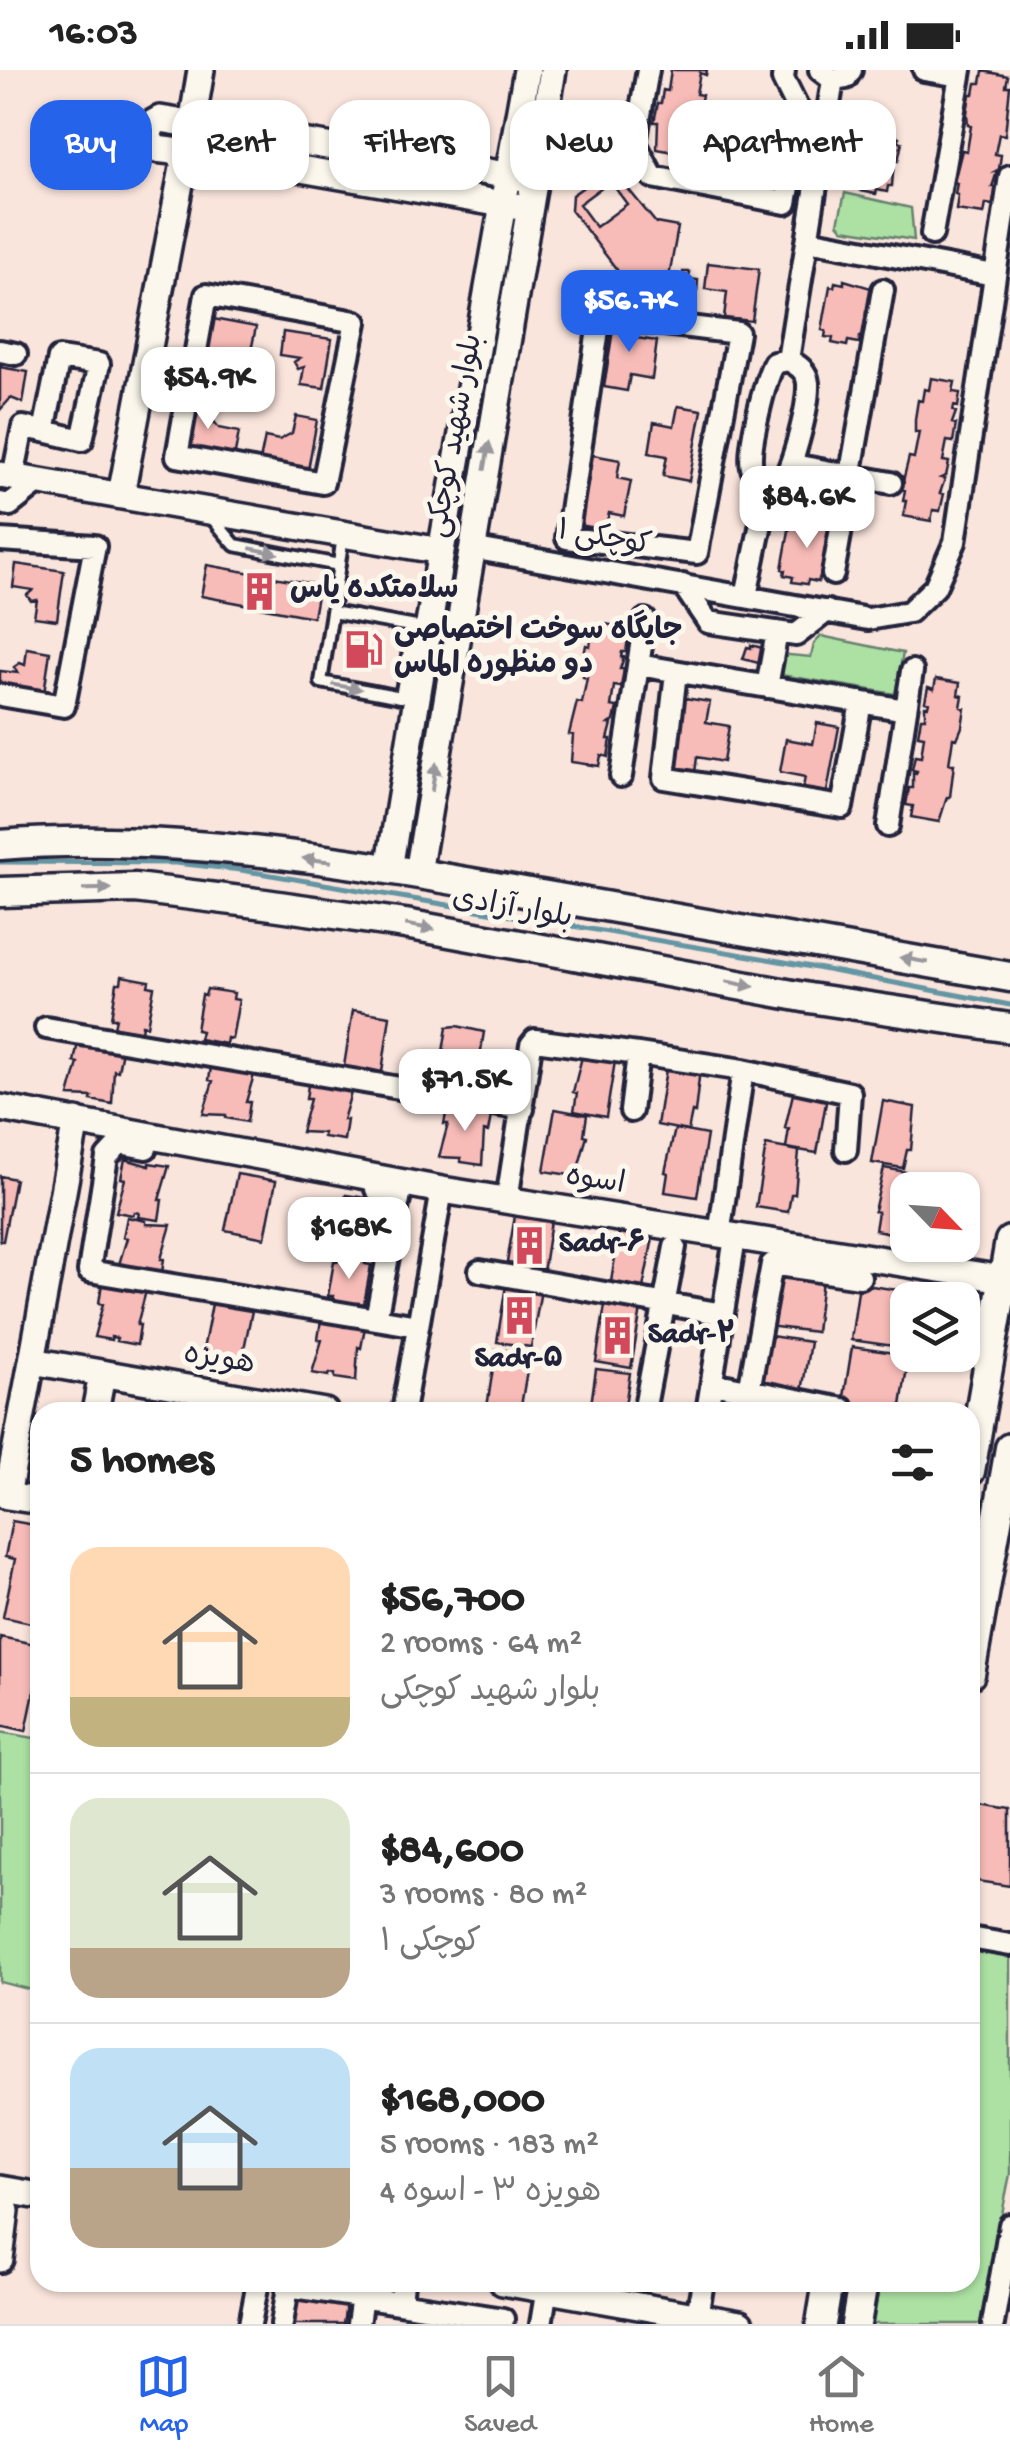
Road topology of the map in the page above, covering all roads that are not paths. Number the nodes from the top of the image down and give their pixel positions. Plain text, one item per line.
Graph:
1 (201, 70) edge
2 (527, 70) edge
3 (553, 70) edge
4 (648, 70) edge
5 (784, 70) edge
6 (924, 70) edge
7 (834, 73) edge
8 (960, 73) edge
9 (196, 100) edge
10 (522, 100) edge
11 (548, 100) edge
12 (172, 121) edge
13 (309, 143) edge
14 (172, 151) edge
15 (510, 165) edge
16 (309, 171) edge
17 (508, 176) junction
18 (1010, 176) edge
19 (179, 190) edge
20 (533, 190) edge
21 (503, 204) junction
22 (530, 208) junction
23 (932, 234) dead end
24 (808, 240) junction
25 (495, 251) junction
26 (522, 253) junction
27 (994, 275) junction
28 (884, 290) dead end
29 (788, 360) junction
30 (142, 382) junction
31 (189, 390) junction
32 (724, 409) junction
33 (760, 413) junction
34 (44, 431) dead end
35 (793, 465) junction
36 (7, 476) edge
37 (849, 476) junction
38 (39, 482) junction
39 (890, 484) dead end
40 (769, 485) junction
41 (121, 495) junction
42 (0, 503) edge
43 (205, 510) junction
44 (344, 535) junction
45 (0, 540) edge
46 (471, 548) junction
47 (441, 551) junction
48 (339, 565) junction
49 (833, 574) dead end
50 (683, 585) junction
51 (746, 596) junction
52 (827, 611) junction
53 (332, 612) junction
54 (644, 620) dead end
55 (420, 628) junction
56 (776, 632) junction
57 (638, 665) junction
58 (912, 671) dead end
59 (676, 672) junction
60 (768, 687) junction
61 (0, 695) edge
62 (861, 702) junction
63 (906, 710) junction
64 (620, 776) dead end
65 (397, 822) junction
66 (426, 826) junction
67 (888, 826) dead end
68 (0, 844) edge
69 (389, 868) junction
70 (418, 873) junction
71 (0, 892) edge
72 (1010, 977) edge
73 (46, 1028) dead end
74 (1010, 1028) edge
75 (638, 1054) junction
76 (743, 1070) junction
77 (0, 1108) edge
78 (523, 1108) junction
79 (630, 1110) dead end
80 (76, 1121) junction
81 (846, 1150) dead end
82 (442, 1190) junction
83 (507, 1200) junction
84 (727, 1236) junction
85 (1010, 1241) edge
86 (675, 1247) dead end
87 (480, 1272) dead end
88 (860, 1277) dead end
89 (1003, 1280) junction
90 (664, 1304) junction
91 (723, 1314) junction
92 (376, 1319) junction
93 (418, 1326) junction
94 (32, 1361) junction
95 (102, 1375) junction
96 (712, 1384) junction
97 (749, 1390) junction
98 (97, 1402) edge
99 (234, 1402) edge
100 (405, 1402) edge
101 (646, 1402) edge
102 (709, 1402) edge
103 (808, 1402) edge
104 (980, 1413) edge
105 (1010, 1448) edge
106 (3, 1495) edge
107 (30, 1500) edge
108 (1003, 1524) edge
109 (980, 1629) edge
110 (980, 1940) edge
111 (1010, 1945) edge
112 (2, 2199) edge
113 (30, 2200) edge
114 (1010, 2225) edge
115 (1008, 2255) edge
116 (0, 2259) edge
117 (256, 2292) edge
118 (287, 2292) edge
119 (328, 2292) edge
120 (547, 2292) edge
121 (578, 2292) edge
122 (701, 2292) edge
123 (826, 2292) edge
124 (861, 2292) edge
125 (402, 2293) edge
126 (362, 2297) junction
127 (438, 2316) edge
128 (696, 2316) junction
129 (250, 2324) edge
130 (282, 2324) edge
131 (358, 2324) edge
132 (502, 2324) edge
133 (541, 2324) edge
134 (740, 2324) edge
135 (821, 2324) edge
136 (856, 2324) edge
137 (993, 2324) edge

1 - 9 street
2 - 10 street, بلوار شهید کوچکی
3 - 11 street, بلوار شهید کوچکی
4 - 5 street
6 - 8 street
7 - 24 street
8 - 23 street
12 - 14 street
13 - 17 street
15 - 17 street, بلوار شهید کوچکی
16 - 21 street
17 - 21 street, بلوار شهید کوچکی
18 - 27 street, کوچکی ۱
19 - 30 street
20 - 22 street, بلوار شهید کوچکی
21 - 22 street
21 - 25 street, بلوار شهید کوچکی
22 - 26 street, بلوار شهید کوچکی
24 - 27 street
24 - 29 street
25 - 26 street
25 - 47 street, بلوار شهید کوچکی
46 -> 26 street, بلوار شهید کوچکی
27 - 52 street, کوچکی ۱
28 - 37 street
29 - 33 street
29 - 35 street
30 - 31 street
30 - 41 street
31 - 31 street
32 - 32 street
32 - 33 street
33 - 40 street
34 - 36 street
35 - 37 street
35 - 40 street
36 - 38 street
37 - 39 street
37 - 49 street
38 - 41 street
38 - 42 street
40 - 51 street
41 - 43 street
43 - 44 street
43 -> 48 lane
44 - 47 street
44 - 48 lane
45 - 61 street
46 - 50 street, کوچکی ۱
66 -> 46 street, بلوار شهید کوچکی
47 - 55 street, بلوار شهید کوچکی
48 - 53 lane
50 - 51 street, کوچکی ۱
50 - 56 street
51 - 52 street, کوچکی ۱
52 - 56 street
53 - 55 lane
53 -> 55 lane
54 - 57 street
55 - 65 street, بلوار شهید کوچکی
56 - 60 street
57 - 59 street
57 - 64 street
58 - 63 street
59 - 60 street
59 - 62 street
60 - 62 street
62 - 63 street
63 - 67 street
65 - 66 street
65 - 69 street, بلوار شهید کوچکی
66 - 70 street, بلوار شهید کوچکی
69 -> 68 main road, بلوار آزادی
69 - 70 main road, بلوار آزادی
72 -> 70 main road, بلوار آزادی
71 -> 74 main road, بلوار آزادی
73 - 78 street
75 - 76 street
75 - 78 street
75 - 79 street
76 - 81 street
76 - 84 street
77 - 80 street, اسوه
78 - 83 street
80 - 82 street, اسوه
80 - 94 street
82 - 83 street, اسوه
82 - 93 street
83 - 84 street, اسوه
84 - 89 street, اسوه
84 - 91 street
85 - 89 main road
86 - 90 street
87 - 90 street
88 - 97 street
89 - 104 main road
90 - 91 street
90 - 101 street
91 - 96 street
92 - 92 street
92 - 93 street
93 - 100 street
94 - 95 street, هویزه
94 - 106 street
95 - 98 street
95 - 99 street, هویزه
96 - 97 street
96 - 102 street
97 - 103 street
105 - 108 main road
106 - 107 street
108 - 109 main road
110 - 111 street
112 - 113 street
112 - 116 street
114 - 115 street
115 - 137 street
117 - 129 street
118 - 130 street
119 - 126 street
120 - 133 street
121 - 128 street
122 - 128 street
123 - 135 main road
124 - 136 main road
125 - 126 street
125 - 127 street
126 - 131 street
127 - 132 street
128 - 134 street

